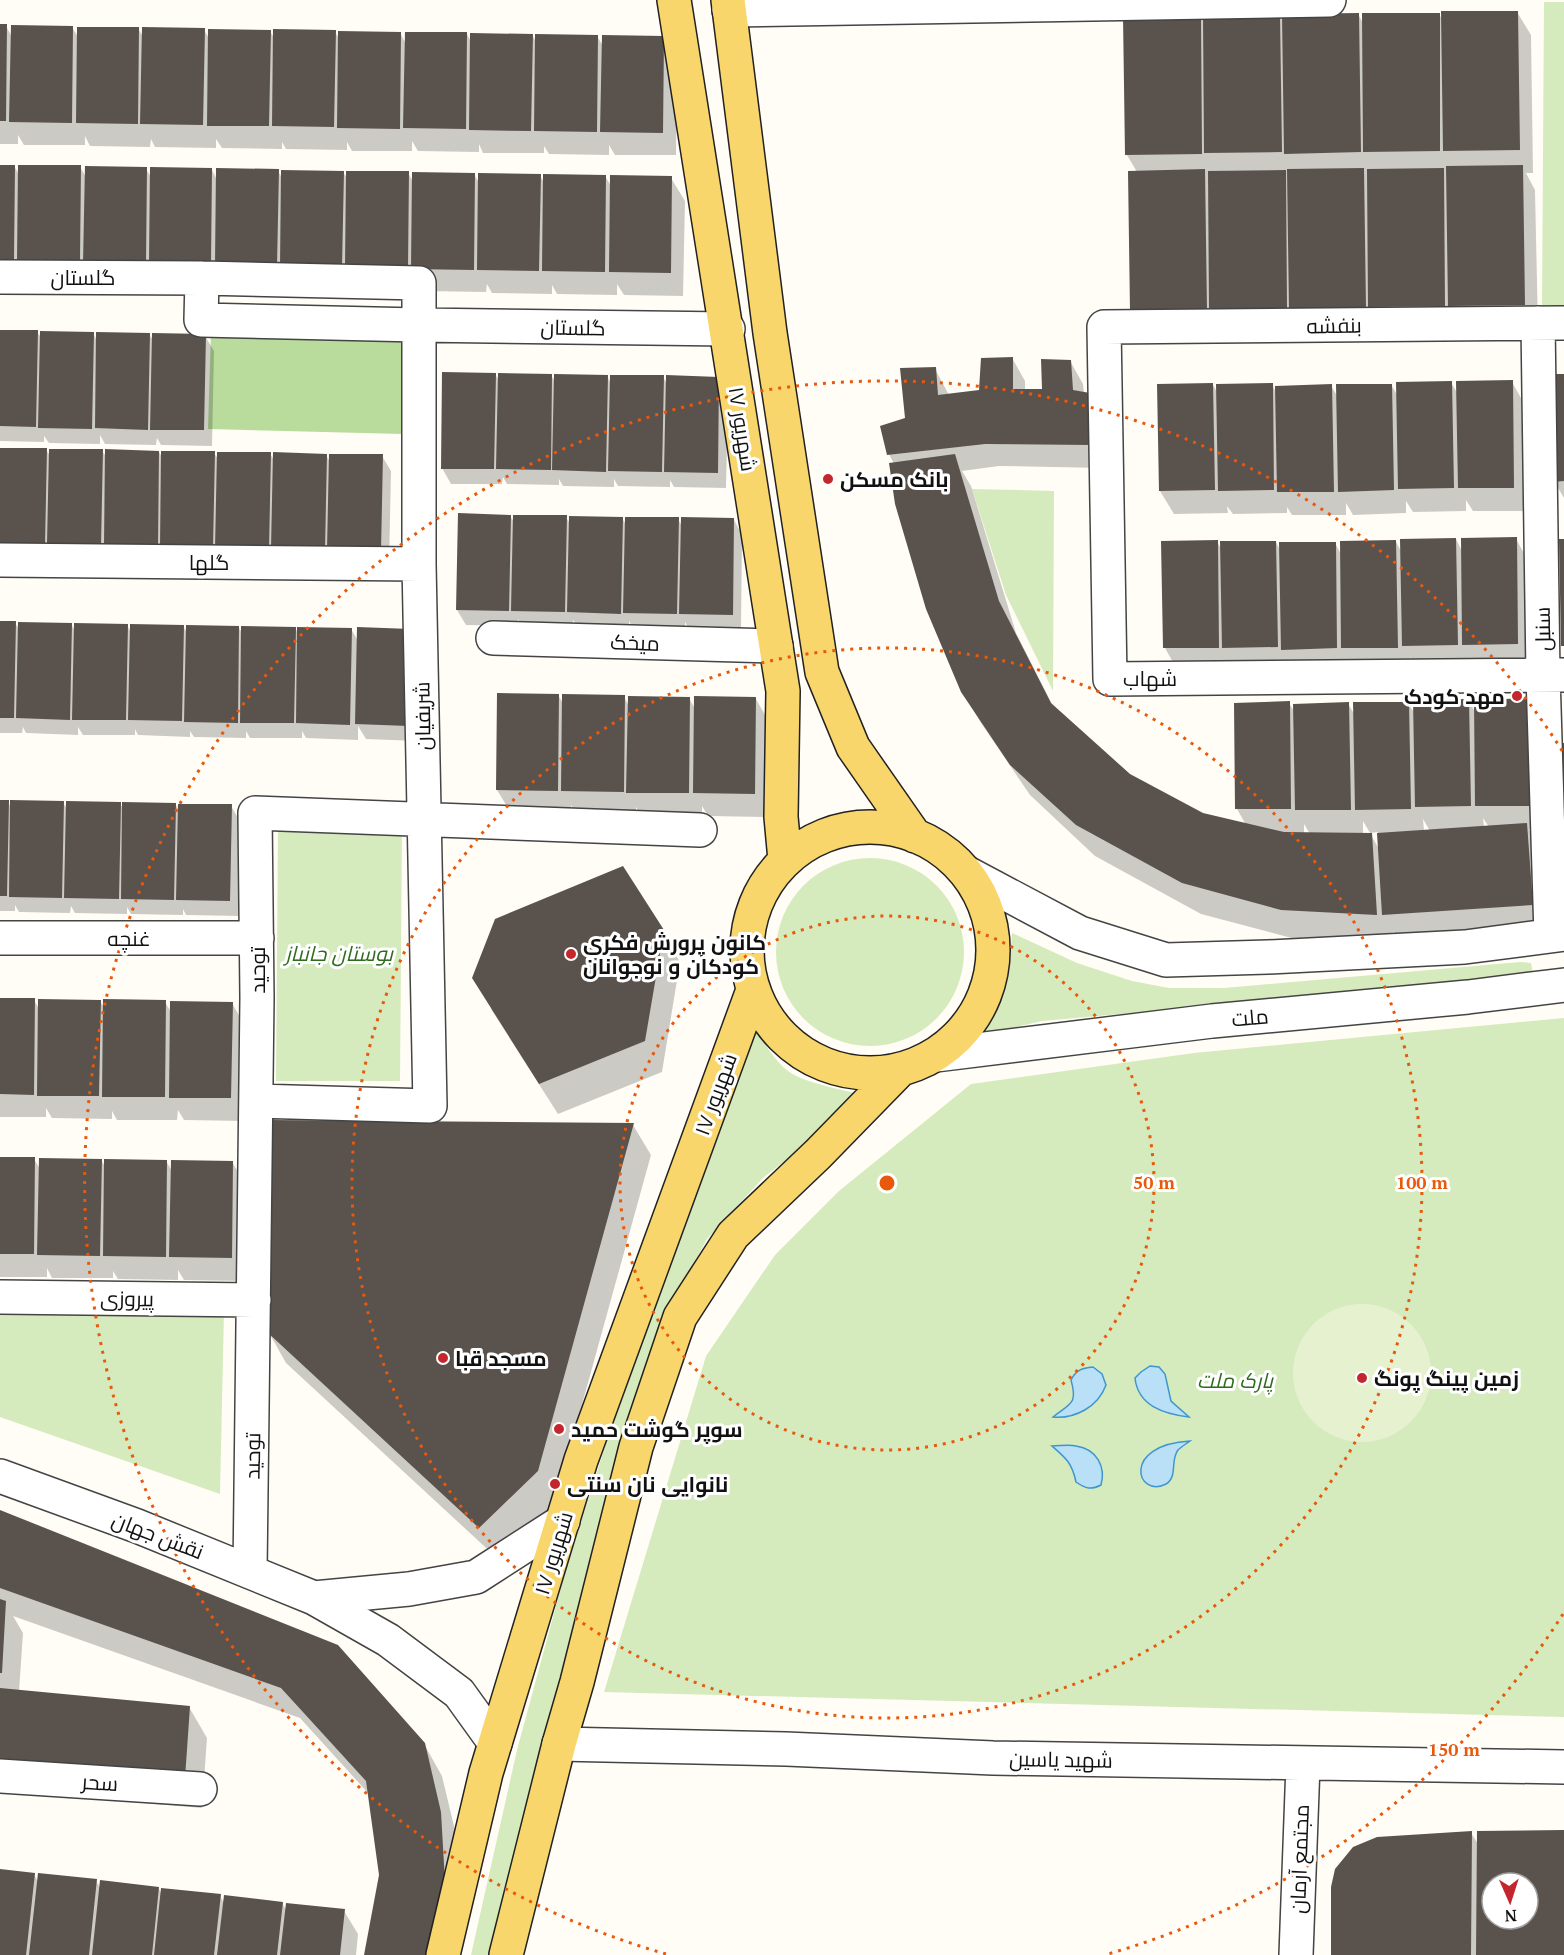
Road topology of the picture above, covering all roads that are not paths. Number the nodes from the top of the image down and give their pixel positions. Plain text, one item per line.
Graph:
1 (674, 0) edge
2 (1329, 0) edge
3 (1006, 3) edge
4 (729, 5) edge
5 (0, 277) edge
6 (1551, 323) edge
7 (418, 325) junction
8 (1104, 327) joint
9 (728, 329) junction
10 (0, 560) edge
11 (419, 564) junction
12 (493, 638) dead end
13 (776, 646) junction
14 (1553, 675) edge
15 (424, 820) junction
16 (700, 830) dead end
17 (915, 836) junction
18 (786, 860) junction
19 (967, 873) junction
20 (1558, 934) edge
21 (0, 938) edge
22 (257, 939) junction
23 (1564, 985) edge
24 (753, 990) junction
25 (936, 1055) junction
26 (900, 1070) junction
27 (256, 1101) junction
28 (0, 1296) edge
29 (254, 1300) junction
30 (0, 1476) edge
31 (562, 1521) junction
32 (250, 1572) junction
33 (314, 1598) junction
34 (495, 1743) junction
35 (559, 1744) junction
36 (1303, 1764) junction
37 (1564, 1767) edge
38 (0, 1776) edge
39 (200, 1789) dead end
40 (443, 1955) edge
41 (506, 1955) edge
42 (1296, 1955) edge

1 - 9 main road, ۱۷ شهریور
2 - 3 street
3 - 4 street
4 - 17 main road, ۱۷ شهریور
5 - 7 street, گلستان
6 - 8 street, بنفشه
6 - 14 street, سنبل
7 - 9 street, گلستان
7 - 11 street, شریفیان
8 - 14 street, شهاب
9 - 13 main road, ۱۷ شهریور
10 - 11 street, گلها
11 - 15 street, شریفیان
12 - 13 street, میخک
13 - 18 main road, ۱۷ شهریور
14 - 20 street, سنبل
15 - 16 street, توحید
15 - 22 street, توحید
15 - 27 street, شریفیان
17 - 18 main road
17 - 19 main road
18 - 24 main road
19 - 20 street
19 - 25 main road
21 - 22 street, غنچه
22 - 27 street, توحید
23 - 25 street, ملت
24 - 26 main road
24 - 31 main road, ۱۷ شهریور
25 - 26 main road
26 - 35 main road
27 - 29 street, توحید
28 - 29 street, پیروزی
29 - 32 street, توحید
30 - 32 street, نقش جهان
31 - 33 street
31 - 34 main road, ۱۷ شهریور
32 - 33 street, نقش جهان
33 - 34 street, نقش جهان
34 - 40 main road, ۱۷ شهریور
35 - 36 street, شهید یاسین
35 - 41 main road
36 - 37 street, شهید یاسین
36 - 42 street, مجتمع آرمان
38 - 39 street, سحر

